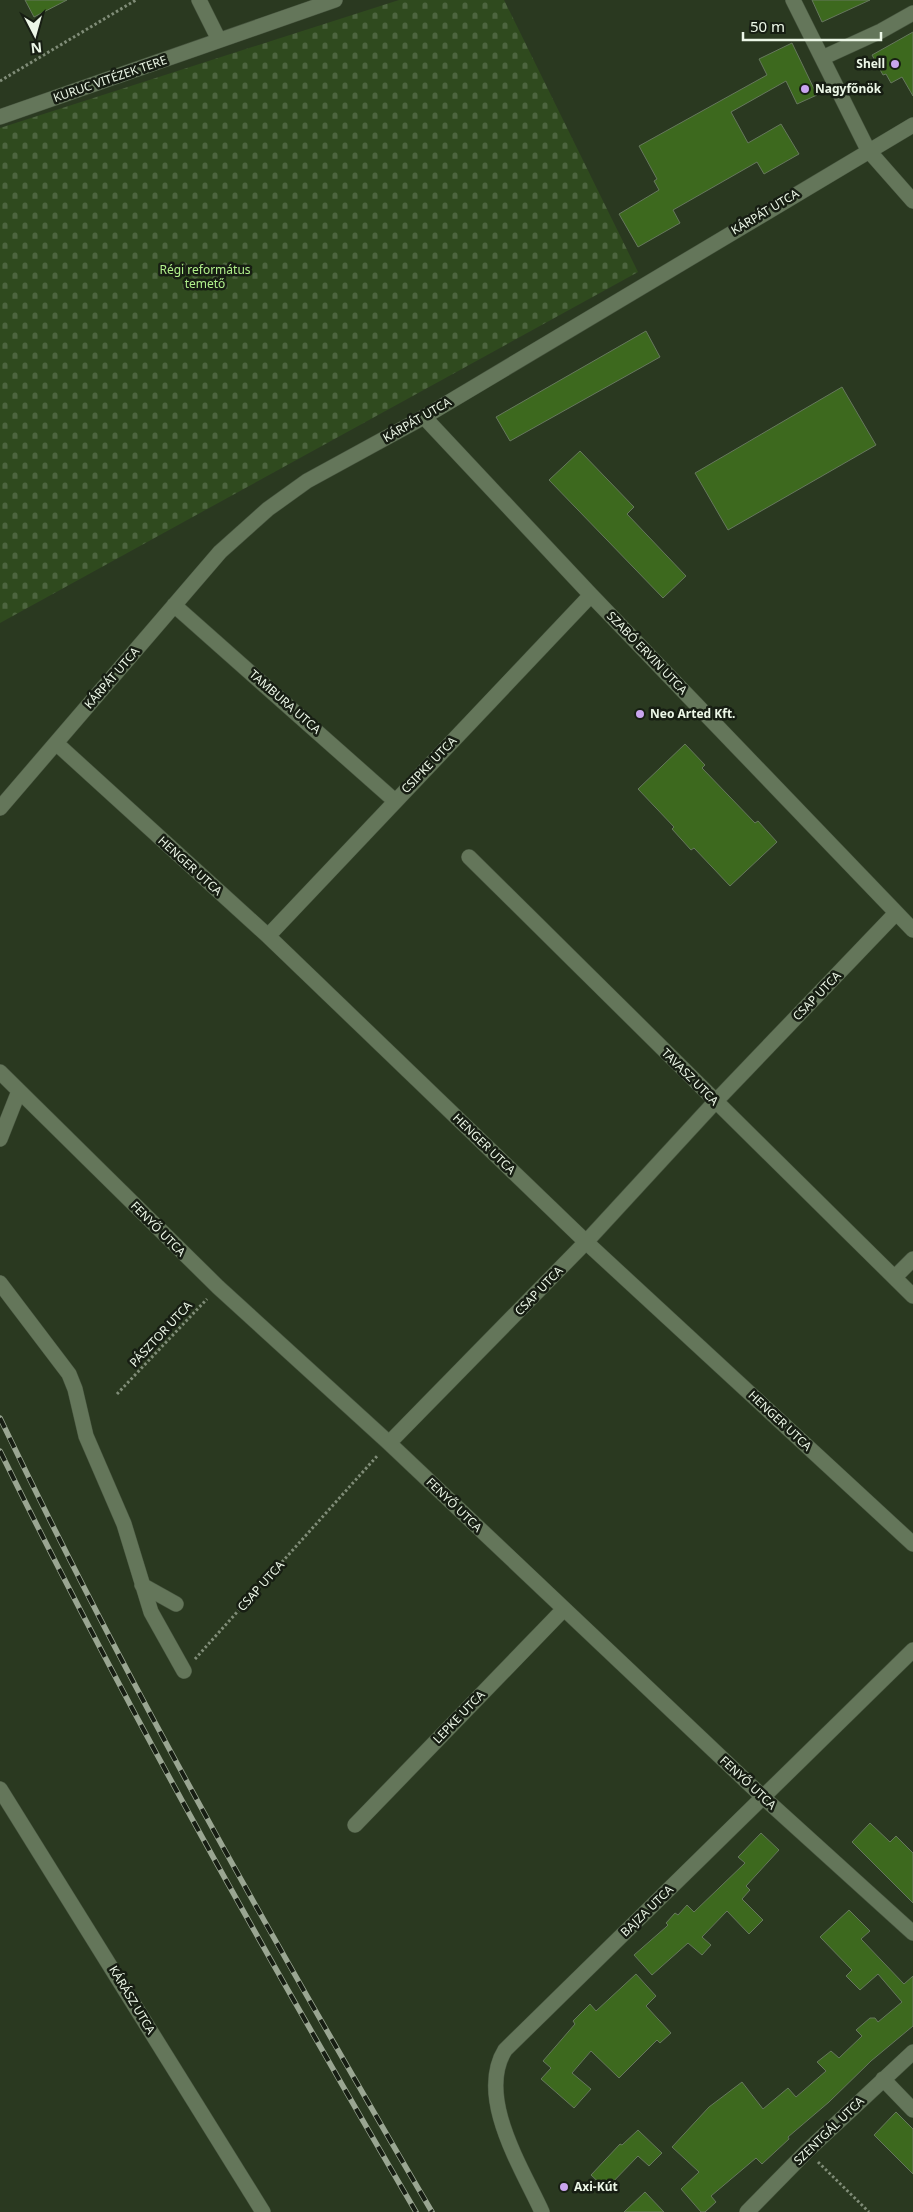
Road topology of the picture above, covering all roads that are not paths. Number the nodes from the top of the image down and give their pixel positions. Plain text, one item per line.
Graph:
1 (199, 0) edge
2 (335, 0) edge
3 (793, 0) edge
4 (913, 13) edge
5 (219, 40) junction
6 (822, 58) junction
7 (0, 117) edge
8 (913, 125) edge
9 (868, 150) junction
10 (913, 201) edge
11 (424, 417) junction
12 (591, 595) junction
13 (174, 605) junction
14 (56, 743) junction
15 (396, 801) junction
16 (0, 808) edge
17 (468, 858) dead end
18 (896, 913) junction
19 (913, 930) edge
20 (268, 936) junction
21 (0, 1072) edge
22 (19, 1091) junction
23 (715, 1102) junction
24 (0, 1140) edge
25 (586, 1242) junction
26 (913, 1259) edge
27 (895, 1277) junction
28 (0, 1283) edge
29 (913, 1296) edge
30 (389, 1443) junction
31 (913, 1544) edge
32 (142, 1586) junction
33 (176, 1604) dead end
34 (563, 1610) junction
35 (913, 1650) edge
36 (184, 1671) road end
37 (0, 1788) edge
38 (764, 1798) junction
39 (355, 1825) dead end
40 (913, 1933) edge
41 (913, 2052) edge
42 (883, 2079) junction
43 (913, 2110) edge
44 (263, 2212) edge
45 (542, 2212) edge
46 (747, 2212) edge

1 - 5 street
2 - 5 street, KURUC VITÉZEK TERE
3 - 6 street
4 - 6 street
5 - 7 street, KURUC VITÉZEK TERE
6 - 9 street
8 - 9 street, KÁRPÁT UTCA
9 - 10 street
9 - 11 street, KÁRPÁT UTCA
11 - 12 street, SZABÓ ERVIN UTCA
11 - 13 street, KÁRPÁT UTCA
12 - 15 street, CSIPKE UTCA
12 - 18 street, SZABÓ ERVIN UTCA
13 - 14 street, KÁRPÁT UTCA
13 - 15 street, TAMBURA UTCA
14 - 16 street, KÁRPÁT UTCA
14 - 20 street, HENGER UTCA
15 - 20 street, CSIPKE UTCA
17 - 23 street, TAVASZ UTCA
18 - 19 street, SZABÓ ERVIN UTCA
18 - 23 street, CSAP UTCA
20 - 25 street, HENGER UTCA
21 - 22 street, FENYŐ UTCA
22 - 24 street
22 - 30 street, FENYŐ UTCA
23 - 25 street, CSAP UTCA
23 - 27 street, TAVASZ UTCA
25 - 30 street, CSAP UTCA
25 - 31 street, HENGER UTCA
26 - 27 street
27 - 29 street, TAVASZ UTCA
28 - 32 street
30 - 34 street, FENYŐ UTCA
32 - 33 street
32 - 36 street
34 - 38 street, FENYŐ UTCA
34 - 39 street, LEPKE UTCA
35 - 38 street, BAJZA UTCA
37 - 44 street, KÁRÁSZ UTCA
38 - 40 street, FENYŐ UTCA
38 - 45 street, BAJZA UTCA
41 - 42 street, SZENTGÁL UTCA
42 - 43 street
42 - 46 street, SZENTGÁL UTCA

